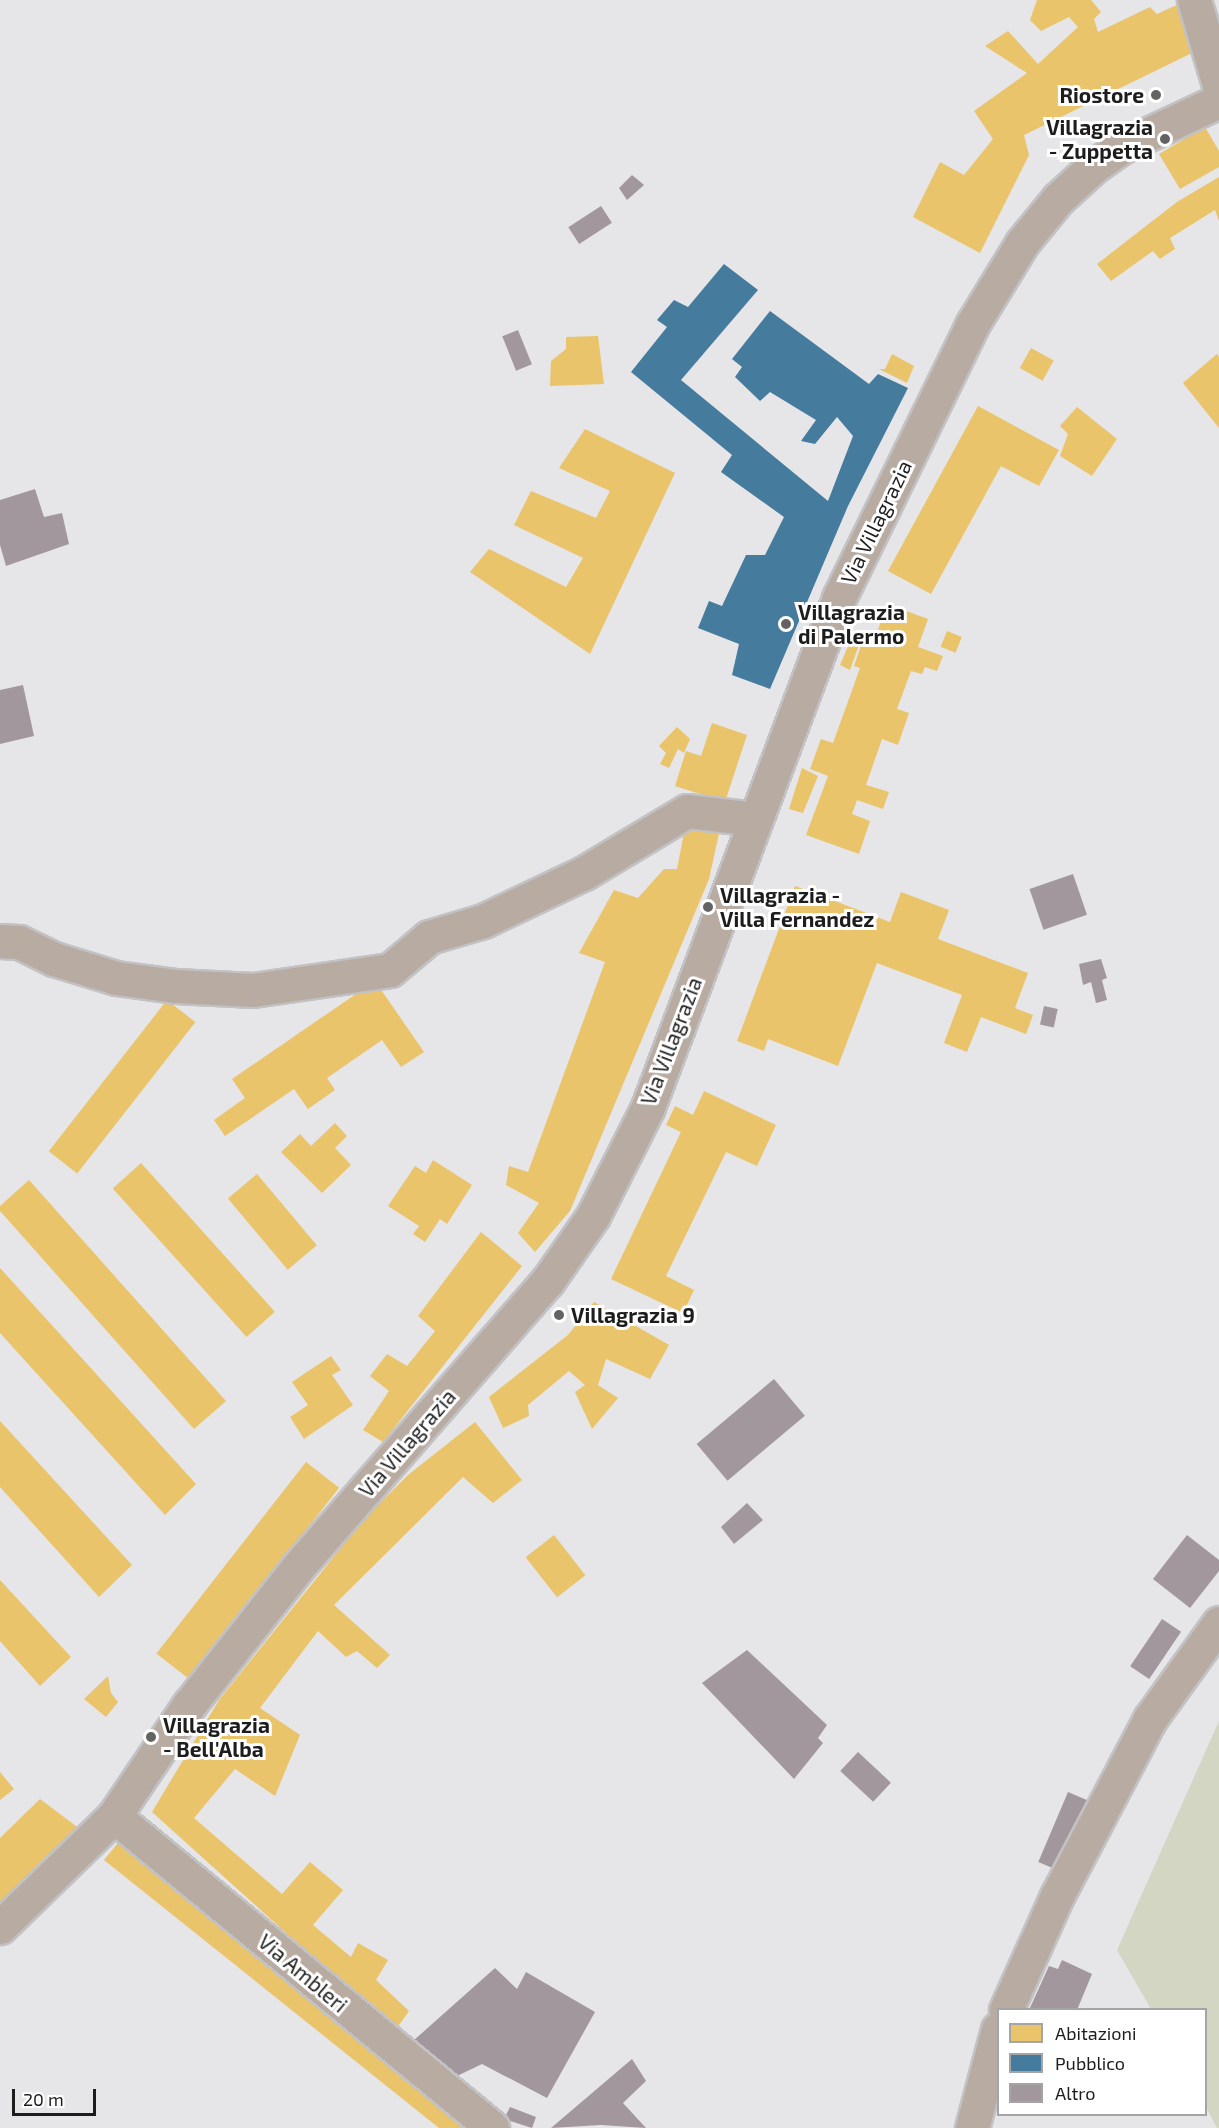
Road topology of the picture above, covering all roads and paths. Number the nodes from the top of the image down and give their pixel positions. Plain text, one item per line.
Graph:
1 (1194, 0) edge
2 (1219, 85) edge
3 (1219, 101) edge
4 (754, 819) junction
5 (0, 940) edge
6 (1219, 1623) edge
7 (114, 1816) junction
8 (0, 1927) edge
9 (1007, 2008) edge
10 (997, 2036) edge
11 (492, 2128) edge
12 (972, 2128) edge

1 - 2 street
3 - 4 street, Via Villagrazia
4 - 5 street
4 - 7 street, Via Villagrazia
6 - 9 street
7 - 8 street, Via Villagrazia
7 - 11 street, Via Ambleri
10 - 12 street

